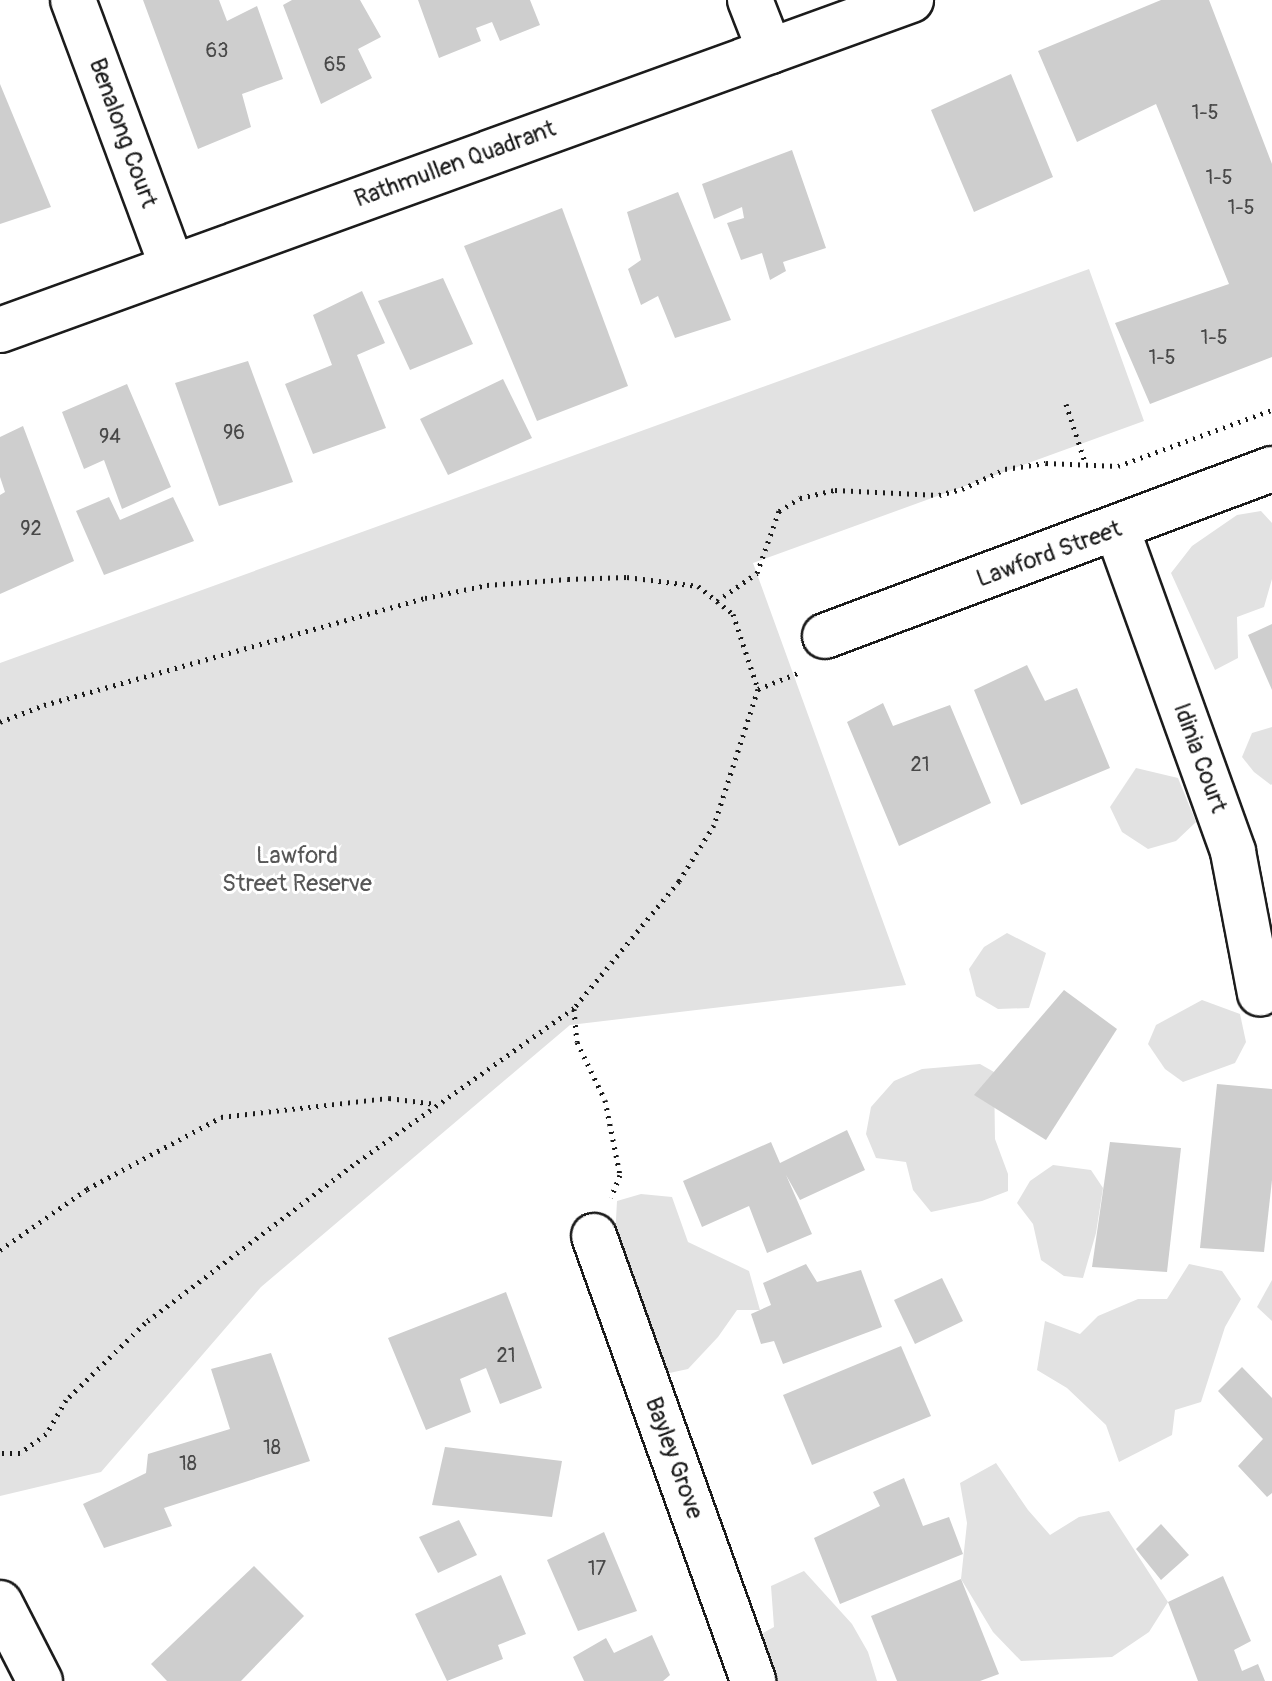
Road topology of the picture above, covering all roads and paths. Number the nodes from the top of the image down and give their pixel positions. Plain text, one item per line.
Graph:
1 (73, 0) edge
2 (750, 0) edge
3 (911, 0) edge
4 (770, 51) junction
5 (172, 266) junction
6 (0, 330) edge
7 (1066, 404) dead end
8 (1272, 410) edge
9 (1085, 462) junction
10 (1272, 469) edge
11 (1117, 529) junction
12 (717, 601) junction
13 (825, 636) dead end
14 (0, 722) edge
15 (1260, 993) dead end
16 (574, 1008) junction
17 (437, 1104) junction
18 (594, 1236) joint
19 (0, 1250) edge
20 (0, 1453) edge
21 (0, 1603) edge
22 (40, 1681) edge
23 (753, 1681) edge

1 - 5 street, Benalong Court
2 - 4 street
3 - 4 street, Rathmullen Quadrant
4 - 5 street, Rathmullen Quadrant
5 - 6 street, Rathmullen Quadrant
7 - 9 path
8 - 9 path
9 - 12 path
10 - 11 street, Lawford Street
11 - 13 street, Lawford Street
11 - 15 street, Idinia Court
12 - 14 path
12 - 16 path
16 - 17 path
16 - 18 path
17 - 19 path
17 - 20 path
18 - 23 street, Bayley Grove
21 - 22 street

